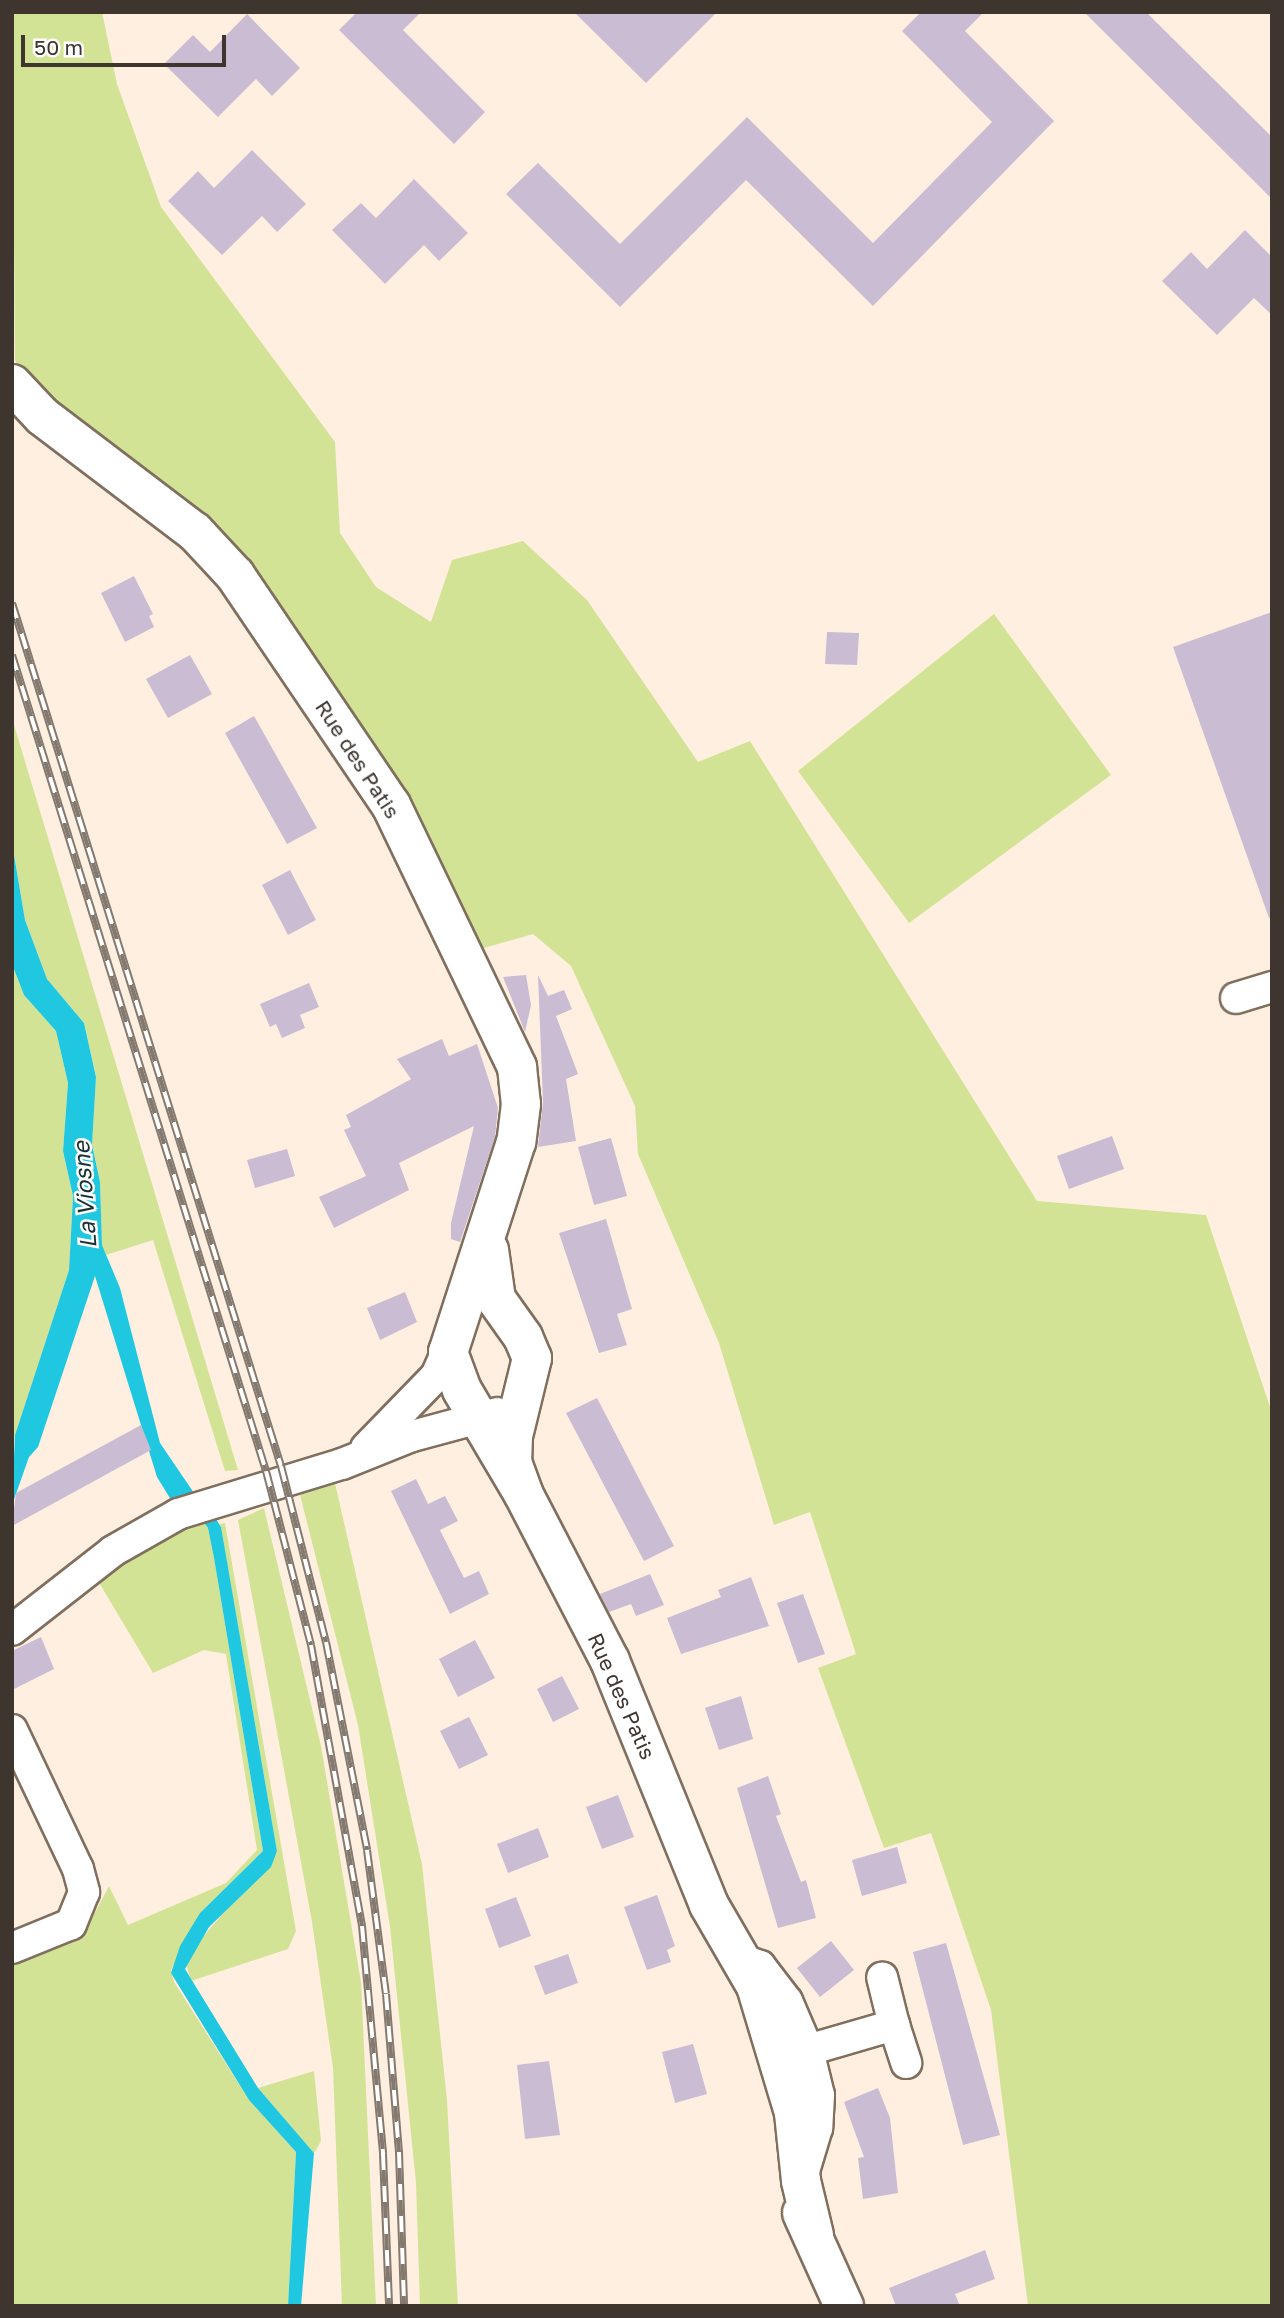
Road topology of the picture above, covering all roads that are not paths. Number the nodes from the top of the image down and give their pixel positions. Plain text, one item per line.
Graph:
1 (12, 384) edge
2 (1272, 987) edge
3 (1236, 998) dead end
4 (489, 1231) junction
5 (514, 1325) junction
6 (452, 1340) junction
7 (529, 1378) junction
8 (477, 1419) junction
9 (360, 1453) junction
10 (523, 1493) junction
11 (12, 1630) edge
12 (12, 1730) edge
13 (709, 1905) junction
14 (12, 1948) edge
15 (741, 1959) junction
16 (882, 1977) dead end
17 (894, 2025) junction
18 (808, 2050) junction
19 (906, 2063) dead end
20 (801, 2181) junction
21 (814, 2235) junction
22 (844, 2306) edge

1 - 4 main road, Rue des Patis
2 - 3 street
4 - 5 main road, Rue des Patis
4 - 6 main road, Rue des Patis
5 - 6 street
5 - 7 main road, Rue des Patis
6 - 8 main road, Rue des Patis
6 - 9 street
7 - 8 street
7 - 10 main road, Rue des Patis
8 - 9 street
8 - 10 main road, Rue des Patis
9 - 11 street
10 - 13 main road, Rue des Patis
12 - 14 street
13 - 15 main road, Rue des Patis
13 - 21 main road, Rue des Patis
15 - 18 street
15 - 20 main road, Rue des Patis
16 - 17 street
17 - 18 street
17 - 19 street
18 - 20 street
20 - 21 main road, Rue des Patis
21 - 22 main road, Rue des Patis

